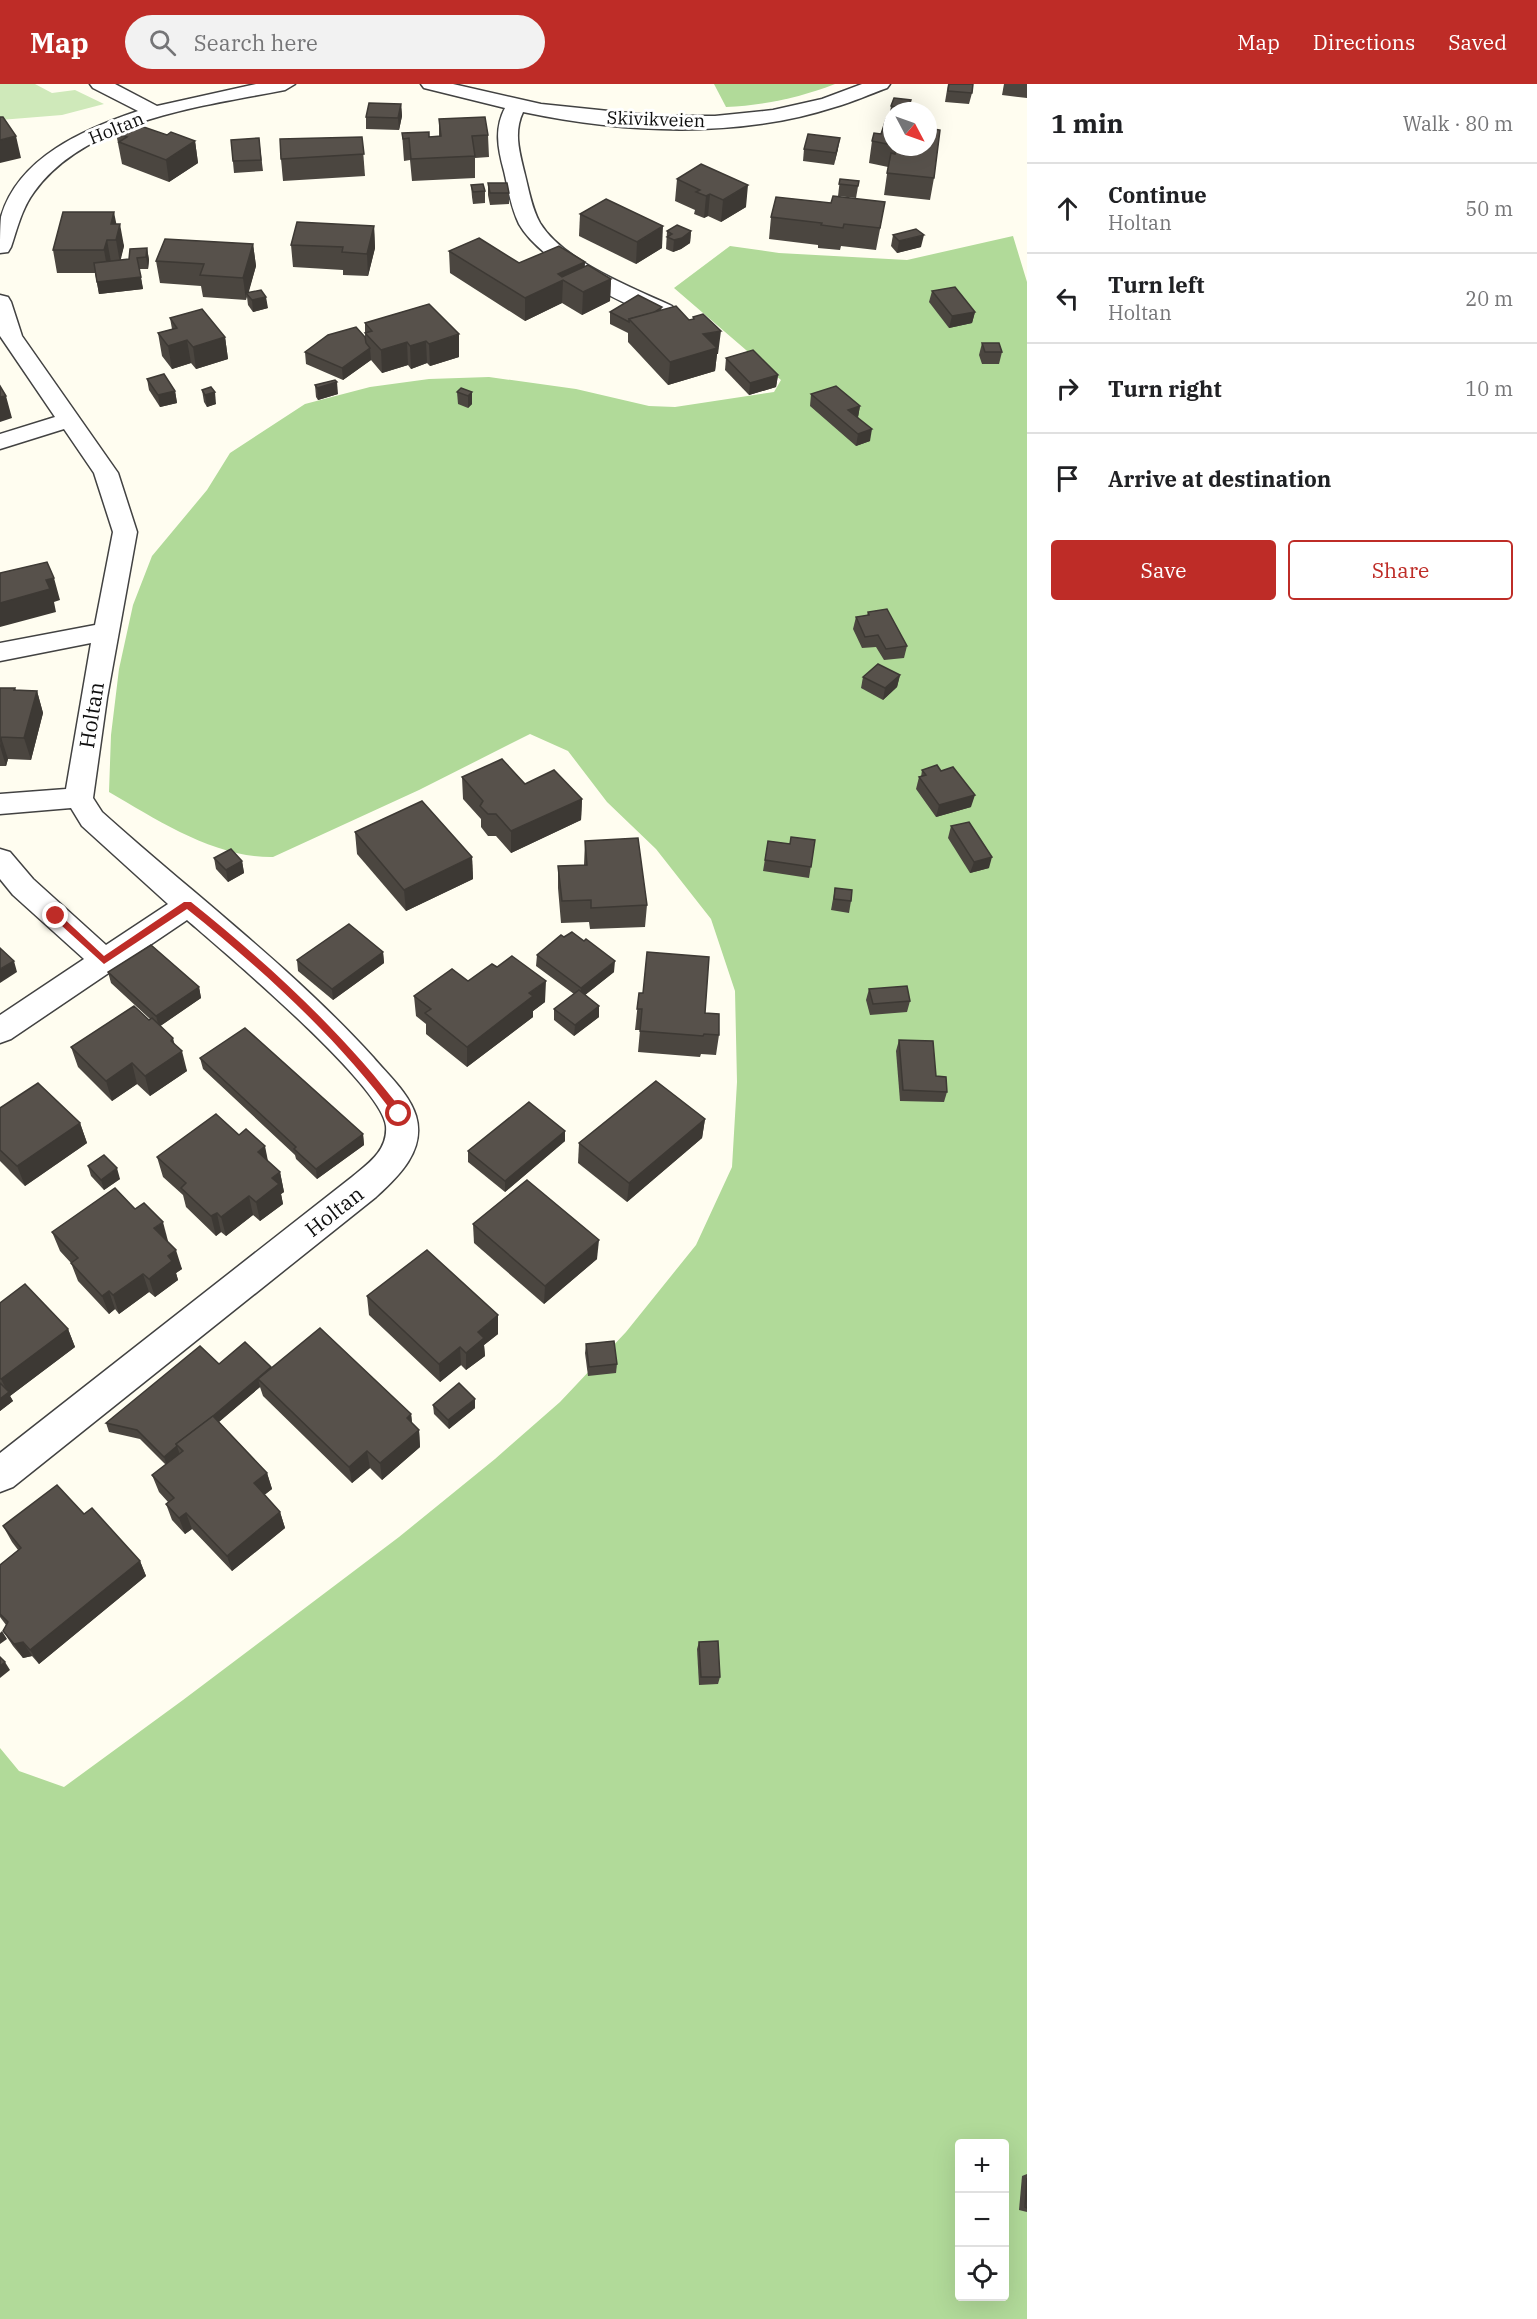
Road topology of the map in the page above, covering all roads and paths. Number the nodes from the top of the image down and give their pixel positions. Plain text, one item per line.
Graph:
1 (100, 84) edge
2 (285, 84) edge
3 (431, 84) edge
4 (880, 84) edge
5 (516, 106) junction
6 (155, 112) junction
7 (0, 247) edge
8 (0, 302) edge
9 (664, 311) edge
10 (69, 420) junction
11 (0, 442) edge
12 (105, 632) junction
13 (0, 652) edge
14 (79, 798) junction
15 (0, 804) edge
16 (0, 859) edge
17 (188, 904) junction
18 (104, 960) junction
19 (0, 1031) edge
20 (0, 1475) edge

1 - 6 street
2 - 6 street, Holtan
3 - 5 street, Skivikveien
4 - 5 street, Skivikveien
5 - 9 street
6 - 7 street, Holtan
8 - 10 street, Holtan
10 - 11 street
10 - 12 street, Holtan
12 - 13 street
12 - 14 street, Holtan
14 - 15 street
14 - 17 street, Holtan
16 - 18 street
17 - 18 street
17 - 20 street, Holtan
18 - 19 street

